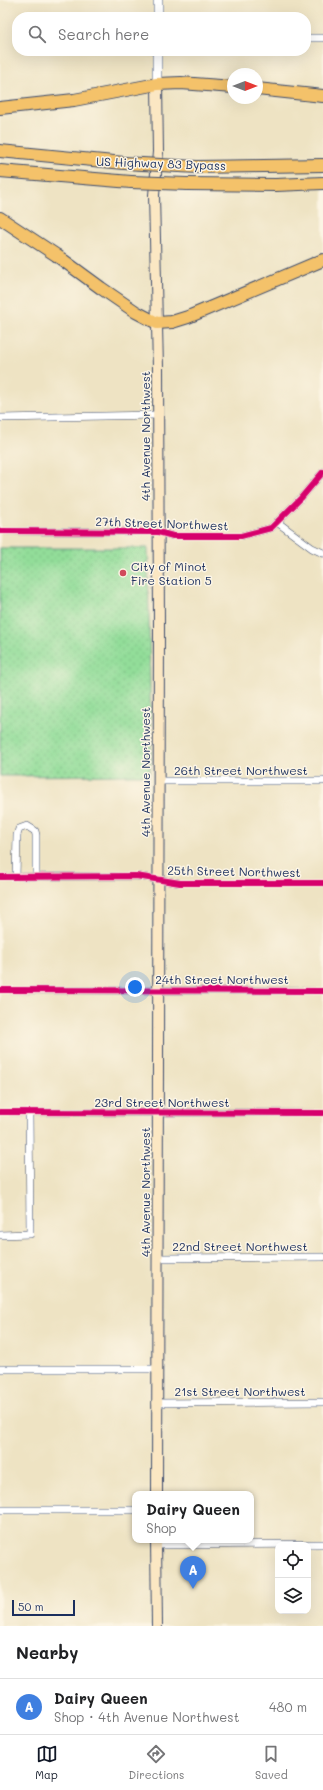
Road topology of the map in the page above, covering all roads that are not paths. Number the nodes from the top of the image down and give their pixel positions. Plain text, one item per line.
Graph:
1 (158, 0) edge
2 (158, 12) edge
3 (311, 38) edge
4 (323, 38) edge
5 (157, 56) edge
6 (157, 84) junction
7 (227, 87) edge
8 (263, 90) edge
9 (323, 96) edge
10 (0, 108) edge
11 (0, 152) edge
12 (323, 165) edge
13 (0, 171) edge
14 (323, 183) edge
15 (0, 218) edge
16 (323, 260) edge
17 (157, 323) junction
18 (157, 415) junction
19 (0, 418) edge
20 (323, 472) edge
21 (277, 522) junction
22 (0, 531) edge
23 (158, 532) junction
24 (323, 553) edge
25 (158, 781) junction
26 (323, 781) edge
27 (36, 876) junction
28 (0, 877) edge
29 (16, 877) junction
30 (158, 880) junction
31 (323, 883) edge
32 (0, 990) edge
33 (157, 990) junction
34 (323, 991) edge
35 (0, 1112) edge
36 (28, 1112) junction
37 (158, 1113) junction
38 (323, 1113) edge
39 (0, 1235) edge
40 (323, 1257) edge
41 (158, 1258) junction
42 (0, 1369) edge
43 (157, 1369) junction
44 (323, 1402) edge
45 (156, 1403) junction
46 (156, 1491) edge
47 (0, 1510) edge
48 (132, 1510) edge
49 (156, 1543) edge
50 (240, 1543) edge
51 (323, 1544) edge
52 (156, 1626) edge

1 - 2 street
3 - 4 street
5 - 6 street, 4th Avenue Northwest
6 - 7 highway
6 - 10 highway
6 - 17 main road, 4th Avenue Northwest
8 - 9 highway
11 - 12 highway, US Highway 83 Bypass, bridge
13 - 14 highway, US Highway 83 Bypass, bridge
15 - 17 highway
16 - 17 highway
17 - 18 main road, 4th Avenue Northwest
18 - 19 street
18 - 23 main road, 4th Avenue Northwest
20 - 21 street, 27th Street Northwest
21 - 23 street, 27th Street Northwest
21 - 24 street
22 - 23 street, 27th Street Northwest
23 - 25 main road, 4th Avenue Northwest
25 - 26 street, 26th Street Northwest
25 - 30 main road, 4th Avenue Northwest
27 - 29 street, 25th Street Northwest
27 - 29 street
27 - 30 street, 25th Street Northwest
28 - 29 street, 25th Street Northwest
30 - 31 street, 25th Street Northwest
30 - 33 main road, 4th Avenue Northwest
32 - 33 street, 24th Street Northwest
33 - 34 street, 24th Street Northwest
33 - 37 main road, 4th Avenue Northwest
35 - 36 street, 23rd Street Northwest
36 - 37 street, 23rd Street Northwest
36 - 39 street
37 - 38 street, 23rd Street Northwest
37 - 41 main road, 4th Avenue Northwest
40 - 41 street, 22nd Street Northwest
41 - 43 main road, 4th Avenue Northwest
42 - 43 street
43 - 45 main road, 4th Avenue Northwest
44 - 45 street, 21st Street Northwest
45 - 46 main road, 4th Avenue Northwest
47 - 48 street
49 - 52 main road
50 - 51 street

